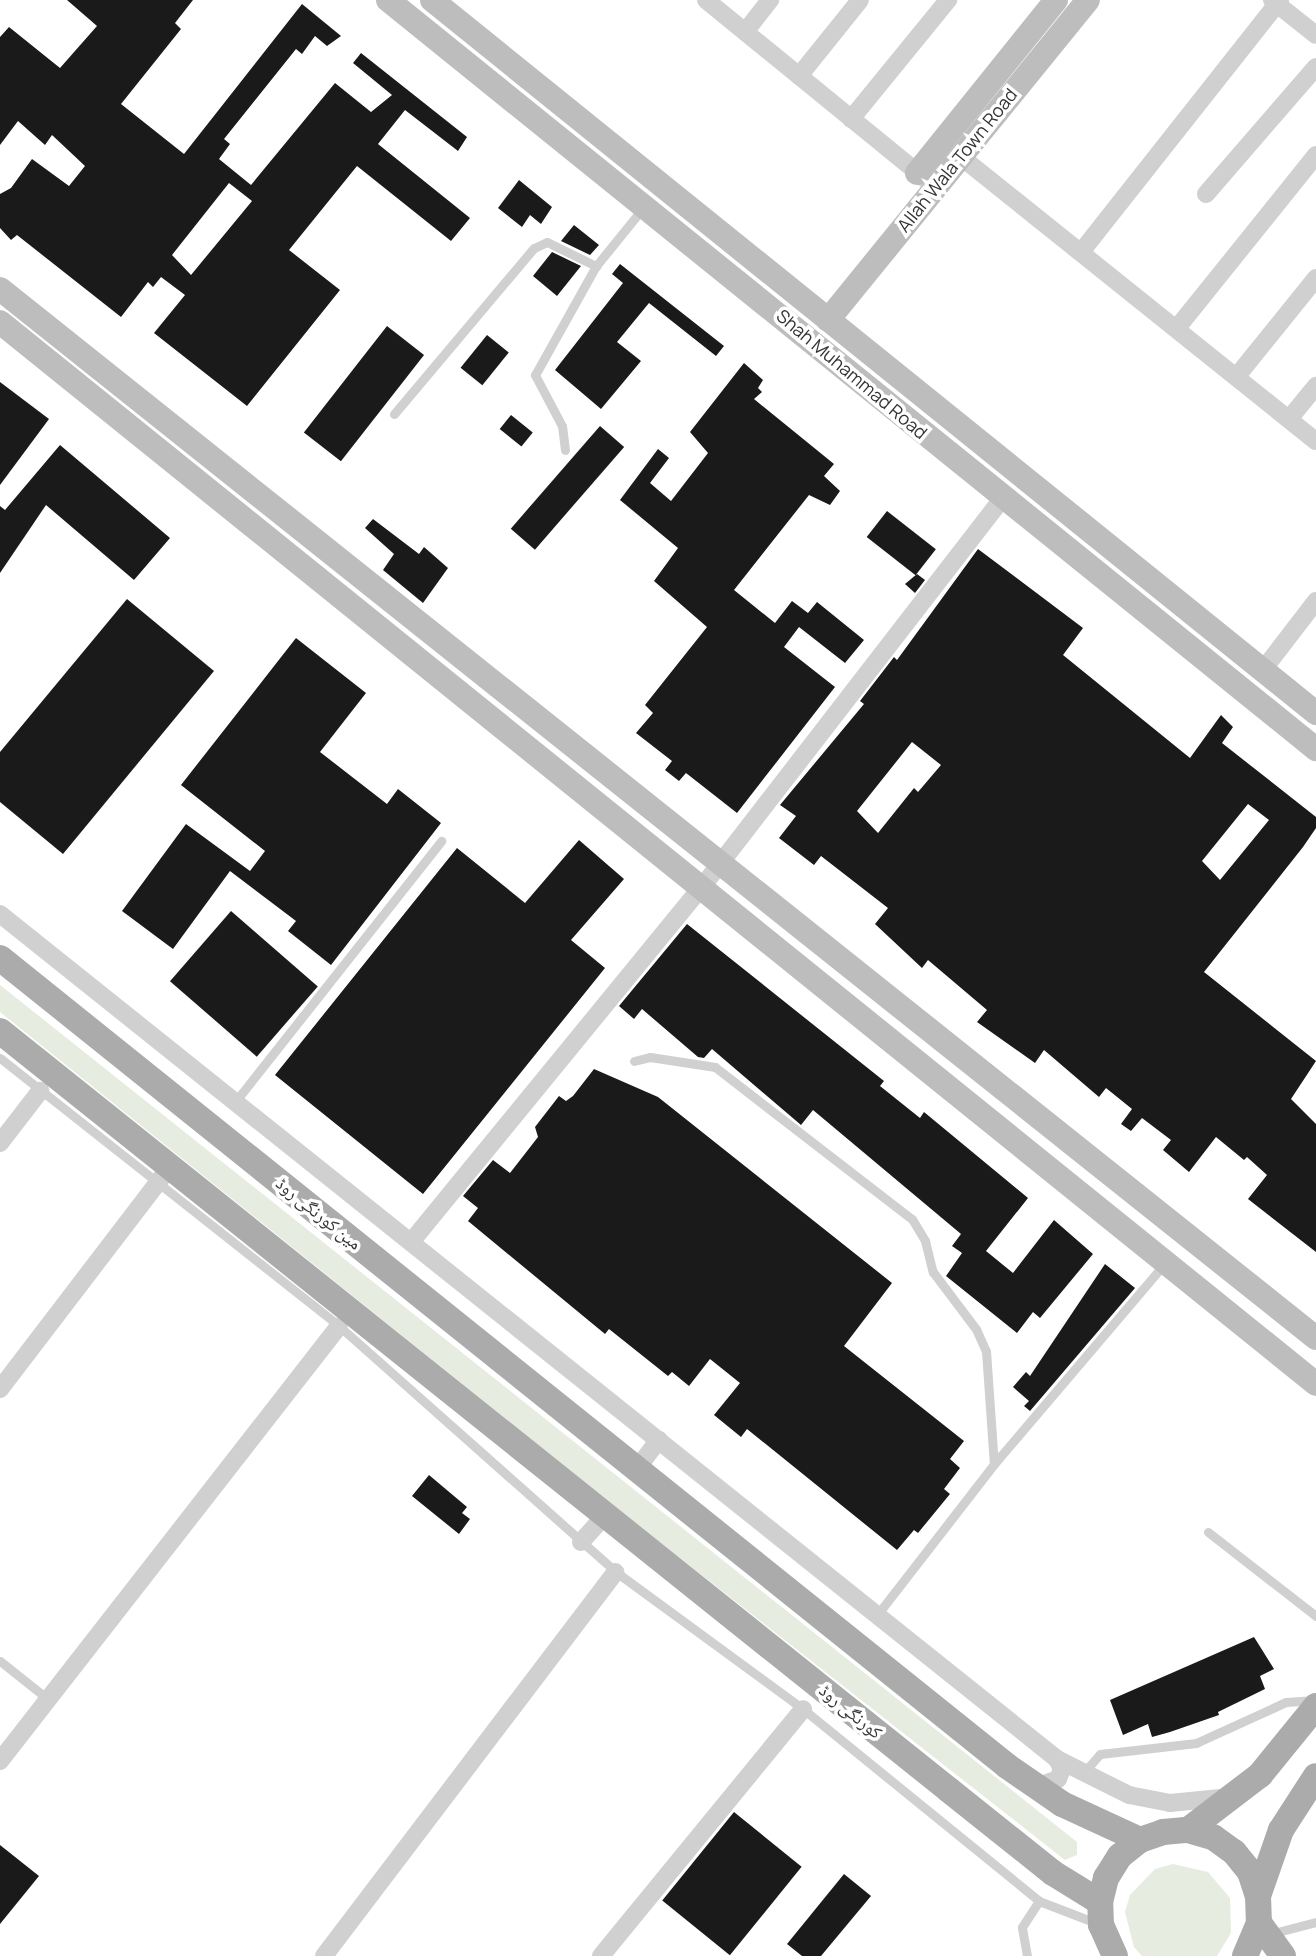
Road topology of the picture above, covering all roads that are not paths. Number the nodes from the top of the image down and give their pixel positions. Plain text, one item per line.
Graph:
1 (388, 0) edge
2 (432, 0) edge
3 (706, 0) edge
4 (770, 0) edge
5 (860, 0) edge
6 (948, 0) edge
7 (1056, 0) edge
8 (1088, 0) edge
9 (1276, 1) edge
10 (745, 32) junction
11 (1316, 35) edge
12 (1316, 67) edge
13 (799, 76) junction
14 (851, 119) junction
15 (1316, 155) edge
16 (960, 156) junction
17 (926, 180) junction
18 (1206, 194) dead end
19 (644, 206) junction
20 (1080, 252) junction
21 (596, 266) junction
22 (777, 278) junction
23 (1316, 278) edge
24 (0, 289) edge
25 (760, 298) junction
26 (825, 317) junction
27 (0, 322) edge
28 (1177, 328) junction
29 (801, 332) junction
30 (1237, 376) junction
31 (1316, 386) edge
32 (394, 414) dead end
33 (1289, 419) junction
34 (1316, 440) edge
35 (565, 450) dead end
36 (1003, 498) junction
37 (1119, 555) junction
38 (1104, 579) junction
39 (1149, 579) junction
40 (1128, 598) junction
41 (1316, 601) edge
42 (1263, 670) junction
43 (1316, 713) edge
44 (1316, 749) edge
45 (441, 841) dead end
46 (719, 862) junction
47 (702, 887) junction
48 (0, 914) edge
49 (0, 958) edge
50 (0, 1031) edge
51 (940, 1038) junction
52 (0, 1058) edge
53 (634, 1061) dead end
54 (921, 1064) junction
55 (40, 1091) junction
56 (234, 1101) junction
57 (0, 1143) edge
58 (164, 1175) junction
59 (411, 1242) junction
60 (1209, 1253) junction
61 (1167, 1261) junction
62 (1188, 1279) junction
63 (339, 1326) junction
64 (1316, 1338) edge
65 (1316, 1384) edge
66 (0, 1389) edge
67 (659, 1440) junction
68 (994, 1464) junction
69 (636, 1470) junction
70 (606, 1514) junction
71 (1208, 1532) dead end
72 (582, 1542) junction
73 (616, 1572) junction
74 (877, 1615) junction
75 (1316, 1616) edge
76 (0, 1661) edge
77 (49, 1700) junction
78 (1316, 1700) edge
79 (1316, 1706) edge
80 (803, 1709) junction
81 (1057, 1759) junction
82 (0, 1761) edge
83 (1086, 1770) junction
84 (1316, 1776) edge
85 (1035, 1787) junction
86 (1234, 1796) junction
87 (1188, 1830) junction
88 (1140, 1840) junction
89 (1258, 1896) junction
90 (1039, 1901) junction
91 (1100, 1913) junction
92 (1316, 1922) edge
93 (1270, 1938) edge
94 (324, 1956) edge
95 (601, 1956) edge
96 (1027, 1956) edge
97 (1115, 1956) edge
98 (1245, 1956) edge

1 - 19 street, Shah Muhammad Road
2 - 22 street, Shah Muhammad Road
3 - 10 street
4 - 10 street
5 - 13 street
6 - 14 street
7 - 17 street, Allah Wala Town Road
8 - 16 street, Allah Wala Town Road
9 - 11 street
9 - 20 street
10 - 13 street
12 - 18 street
13 - 14 street
14 - 17 street
15 - 28 street
16 - 17 street, Allah Wala Town Road
16 - 20 street
17 - 26 street, Allah Wala Town Road
19 - 21 lane
19 - 25 street, Shah Muhammad Road
20 - 28 street
21 - 32 lane
21 - 35 lane
22 - 25 street
22 - 26 street, Shah Muhammad Road
23 - 30 street
24 - 46 street
25 - 29 street, Shah Muhammad Road
26 - 29 street, Allah Wala Town Road
26 - 37 street, Shah Muhammad Road
27 - 47 street
28 - 30 street
29 - 36 street, Shah Muhammad Road
30 - 33 street
31 - 33 street
33 - 34 street
36 - 38 street, Shah Muhammad Road
36 - 46 street
37 - 38 street
37 - 39 street, Shah Muhammad Road
38 - 40 street, Shah Muhammad Road
39 - 40 street
39 - 42 street, Shah Muhammad Road
40 - 44 street, Shah Muhammad Road
41 - 42 street
42 - 43 street, Shah Muhammad Road
45 - 56 lane
46 - 47 street
46 - 51 street
47 - 54 street
47 - 59 street
48 - 56 street
49 - 69 main road, مین کورنگی روڈ
50 - 58 main road
51 - 54 street
51 - 60 street
52 - 55 lane
53 - 68 lane
54 - 61 street
55 - 57 street
55 - 58 lane
56 - 59 street
58 - 63 lane
58 - 66 street
58 - 70 main road
59 - 67 street
60 - 62 street
60 - 64 street
61 - 62 street
61 - 68 lane
62 - 65 street
63 - 72 lane
63 - 77 street
67 - 69 street
67 - 74 street
68 - 74 lane
69 - 85 main road, مین کورنگی روڈ
70 - 72 street
70 - 91 main road, کورنگی روڈ
71 - 75 lane
72 - 73 lane
73 - 80 lane
73 - 94 street
74 - 81 street
76 - 77 lane
77 - 82 street
78 - 83 lane
79 - 86 main road
80 - 90 lane
80 - 95 street
81 - 83 street
81 - 85 street
83 - 86 street
84 - 89 main road
85 - 88 main road, مین کورنگی روڈ
86 - 87 main road
87 - 88 main road
87 - 89 main road
88 - 91 main road
89 - 93 main road
90 - 91 lane
90 - 96 lane
91 - 97 main road
92 - 93 lane
93 - 98 main road

